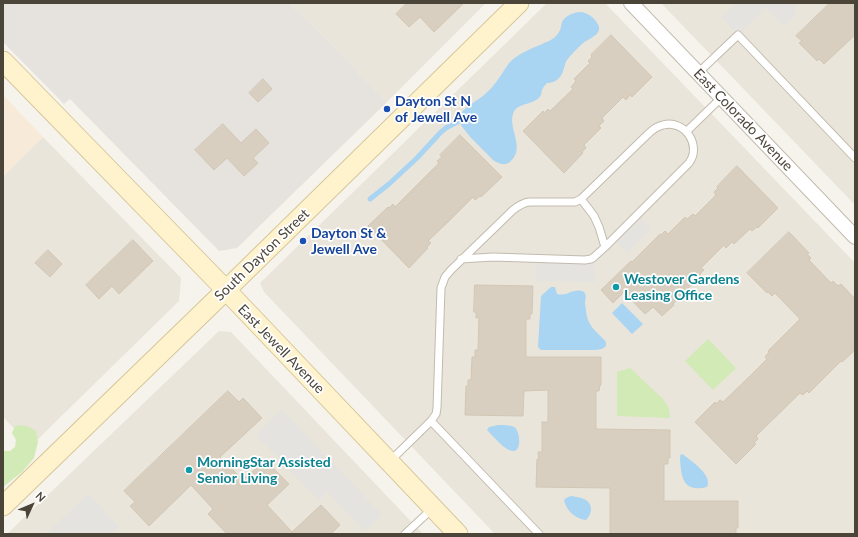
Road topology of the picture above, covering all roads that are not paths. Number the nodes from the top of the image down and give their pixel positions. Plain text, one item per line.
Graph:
1 (519, 3) edge
2 (631, 3) edge
3 (3, 61) edge
4 (698, 73) junction
5 (721, 98) junction
6 (687, 131) junction
7 (855, 158) edge
8 (581, 199) junction
9 (855, 237) edge
10 (605, 247) junction
11 (461, 259) junction
12 (226, 290) junction
13 (431, 421) junction
14 (389, 462) junction
15 (3, 506) edge
16 (433, 508) junction
17 (405, 534) edge
18 (458, 534) edge
19 (539, 534) edge

1 - 12 street, South Dayton Street
2 - 4 street, East Colorado Avenue
3 - 12 street, East Jewell Avenue
4 - 5 street, East Colorado Avenue
4 - 7 lane
5 - 6 lane
5 - 9 street, East Colorado Avenue
6 - 8 lane
6 - 10 lane
8 - 10 lane
8 - 11 lane
10 - 11 lane
11 - 13 lane
12 - 14 street, East Jewell Avenue
12 - 15 street, South Dayton Street
13 - 14 lane
13 - 19 lane
14 - 16 street, East Jewell Avenue
16 - 17 lane
16 - 18 street, East Jewell Avenue

